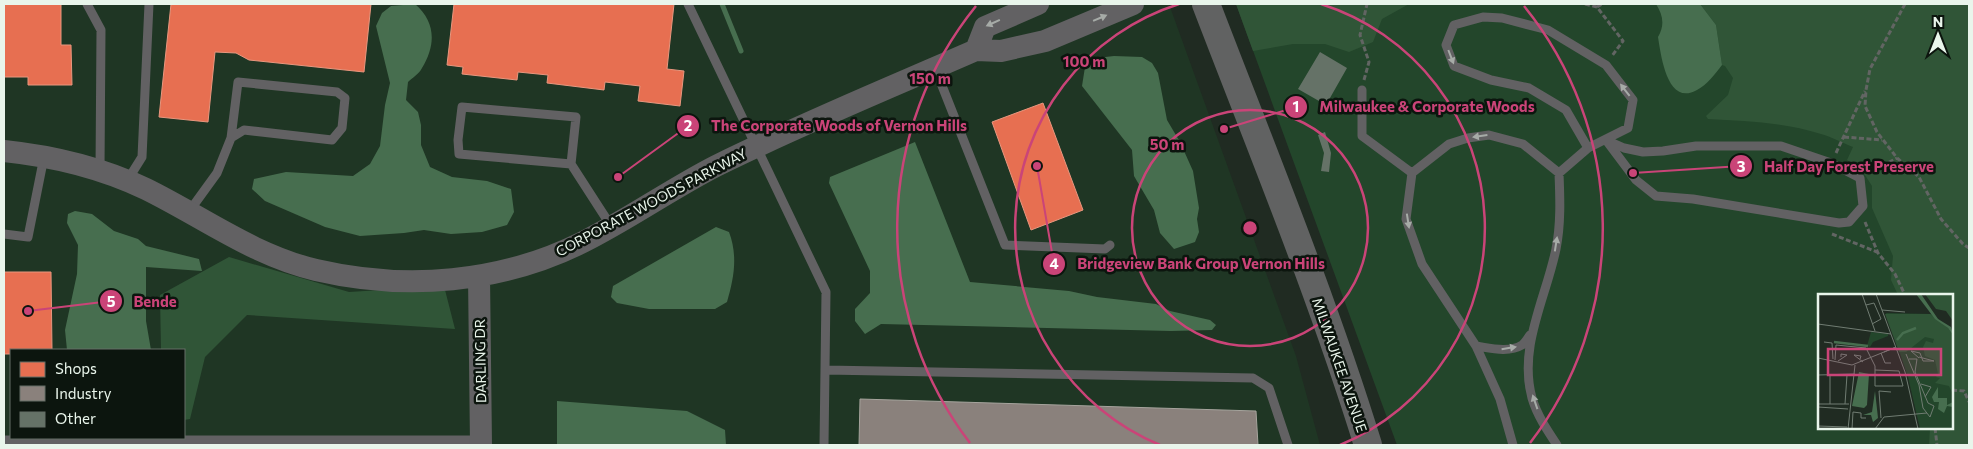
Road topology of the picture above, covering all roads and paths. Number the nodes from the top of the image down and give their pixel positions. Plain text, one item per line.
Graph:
1 (87, 4) edge
2 (149, 4) edge
3 (688, 4) edge
4 (1038, 4) edge
5 (1134, 4) edge
6 (1206, 4) edge
7 (1367, 4) edge
8 (1585, 4) edge
9 (1602, 4) edge
10 (1905, 4) edge
11 (1597, 7) junction
12 (976, 50) junction
13 (1606, 65) junction
14 (935, 68) junction
15 (1362, 90) joint
16 (1866, 90) junction
17 (1844, 137) junction
18 (231, 138) junction
19 (1606, 140) junction
20 (1882, 140) junction
21 (756, 147) junction
22 (1588, 148) junction
23 (4, 151) edge
24 (44, 157) junction
25 (1897, 158) junction
26 (1831, 163) junction
27 (571, 164) junction
28 (100, 172) junction
29 (1412, 173) junction
30 (1559, 173) junction
31 (1860, 178) junction
32 (127, 182) junction
33 (1860, 211) junction
34 (188, 213) junction
35 (1808, 219) junction
36 (611, 226) junction
37 (4, 234) edge
38 (1110, 245) dead end
39 (1969, 248) edge
40 (1878, 252) junction
41 (479, 276) junction
42 (1905, 294) edge
43 (1534, 329) junction
44 (1476, 346) junction
45 (826, 370) junction
46 (1953, 390) edge
47 (1969, 402) edge
48 (1935, 429) edge
49 (4, 440) edge
50 (481, 442) edge
51 (47, 443) edge
52 (348, 443) edge
53 (824, 445) edge
54 (1288, 445) edge
55 (1368, 445) edge
56 (1513, 445) edge
57 (1557, 445) edge
58 (1937, 445) edge

1 - 28 lane
2 - 32 lane
3 - 21 lane
4 -> 12 street
12 -> 5 street, CORPORATE WOODS PARKWAY
6 - 55 main road, MILWAUKEE AVENUE
7 - 15 path
8 - 11 path
9 - 11 path
10 - 16 path
11 - 13 path
12 - 14 street, CORPORATE WOODS PARKWAY
19 -> 13 lane
13 -> 22 lane
14 - 21 street, CORPORATE WOODS PARKWAY
14 - 38 lane
15 - 29 lane
16 - 17 path
16 - 20 path
17 - 20 path
17 - 26 path
18 - 18 lane
18 - 34 lane
19 - 22 lane
19 - 26 lane
19 - 35 lane
20 - 25 path
21 - 36 street, CORPORATE WOODS PARKWAY
21 - 45 lane
22 - 30 lane
23 - 24 street, CORPORATE WOODS PARKWAY
24 - 28 street, CORPORATE WOODS PARKWAY
24 - 37 lane
25 - 31 path
25 - 39 path
26 - 31 lane
27 - 27 lane
27 - 36 lane
28 - 32 street, CORPORATE WOODS PARKWAY
30 -> 29 lane
29 -> 44 lane
43 -> 30 lane
31 - 33 lane
32 - 34 street, CORPORATE WOODS PARKWAY
33 - 35 lane
33 - 40 path
34 - 41 street, CORPORATE WOODS PARKWAY
35 - 40 path
36 - 41 street, CORPORATE WOODS PARKWAY
40 - 42 path
41 - 50 street, DARLING DR
44 -> 43 lane
57 -> 43 lane
44 - 56 lane
45 - 53 lane
45 - 54 lane
46 - 47 path
48 - 58 path
49 - 51 lane
50 - 52 lane
51 - 52 lane

